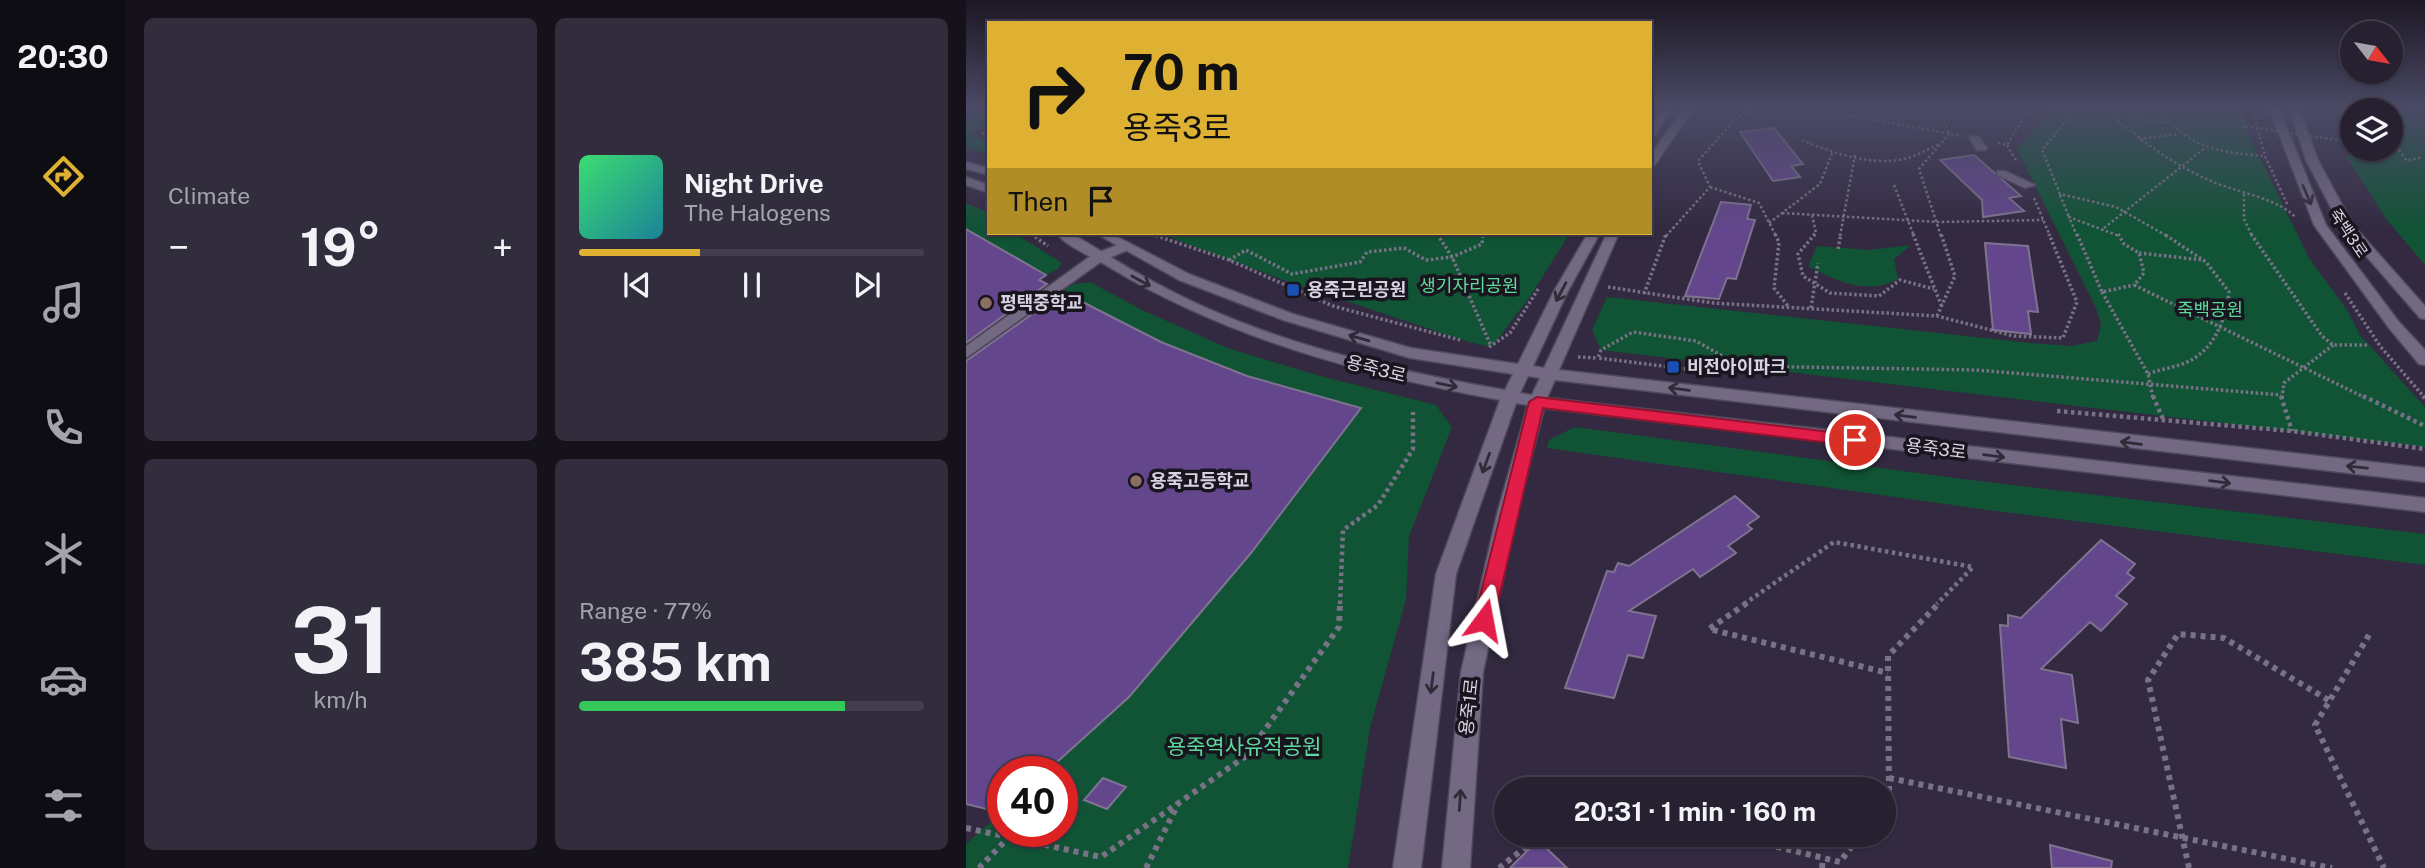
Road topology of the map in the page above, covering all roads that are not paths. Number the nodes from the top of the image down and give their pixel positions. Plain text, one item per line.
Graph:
1 (2290, 149) edge
2 (2308, 149) edge
3 (966, 165) edge
4 (987, 171) edge
5 (2001, 173) dead end
6 (966, 181) edge
7 (2029, 185) road end
8 (987, 188) edge
9 (1065, 235) edge
10 (1105, 235) edge
11 (1593, 235) edge
12 (1611, 235) edge
13 (1125, 246) junction
14 (1097, 258) junction
15 (2425, 315) edge
16 (966, 353) edge
17 (2425, 360) edge
18 (1522, 370) junction
19 (1550, 374) junction
20 (1509, 399) junction
21 (1537, 402) junction
22 (2425, 475) edge
23 (2425, 505) edge
24 (1406, 868) edge
25 (1456, 868) edge

1 -> 17 street, 죽백3로
2 - 15 street, 죽백3로
3 - 4 street
5 - 7 street
6 - 8 street
9 - 14 street, 용죽3로
10 - 13 street
11 -> 18 street
12 - 19 street, 용죽1로
13 - 14 street
18 -> 13 street
14 - 16 street
14 -> 20 street, 용죽3로
18 - 19 street
18 - 20 street
19 - 21 street, 용죽1로
22 -> 19 street
20 - 21 street, 용죽3로
20 -> 24 street
21 -> 23 street, 용죽3로
25 -> 21 street, 용죽1로

